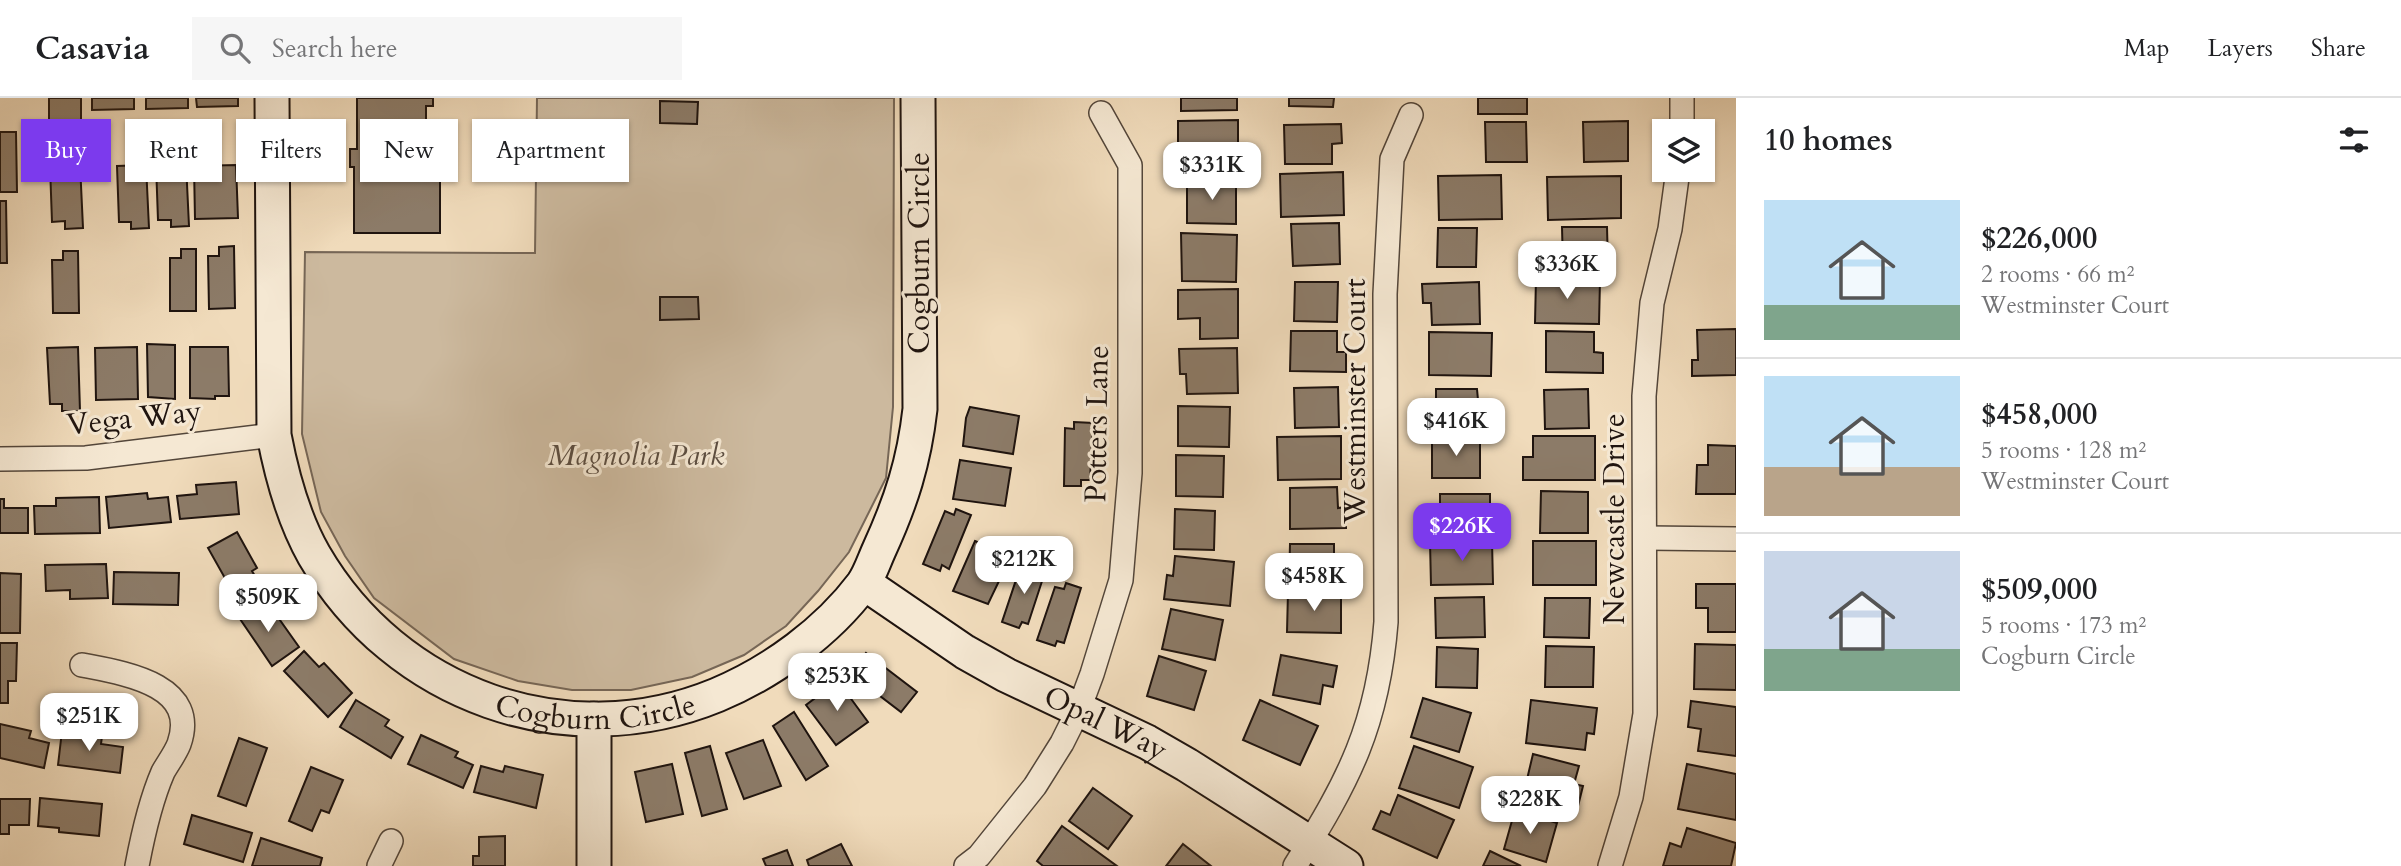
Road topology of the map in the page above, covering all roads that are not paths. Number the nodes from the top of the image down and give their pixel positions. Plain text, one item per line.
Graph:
1 (272, 98) edge
2 (918, 98) edge
3 (1682, 98) edge
4 (1101, 113) dead end
5 (1411, 115) dead end
6 (1682, 119) edge
7 (1676, 182) edge
8 (274, 435) junction
9 (0, 459) edge
10 (1646, 538) junction
11 (1736, 539) edge
12 (864, 583) junction
13 (82, 665) dead end
14 (1079, 709) junction
15 (594, 719) junction
16 (391, 841) dead end
17 (1302, 855) edge
18 (137, 866) edge
19 (379, 866) edge
20 (594, 866) edge
21 (966, 866) edge
22 (1346, 866) edge
23 (1610, 866) edge

1 - 8 street, Cogburn Circle
2 - 12 street, Cogburn Circle
3 - 6 street
4 - 14 street, Potters Lane
5 - 17 street, Westminster Court
7 - 10 street, Newcastle Drive
8 - 9 street, Vega Way
8 - 15 street, Cogburn Circle
10 - 11 street
10 - 23 street, Newcastle Drive
12 - 14 street, Opal Way
12 - 15 street, Cogburn Circle
13 - 18 street
14 - 17 street, Opal Way
14 - 21 street, Potters Lane
15 - 20 street
16 - 19 street
17 - 22 street, Opal Way

